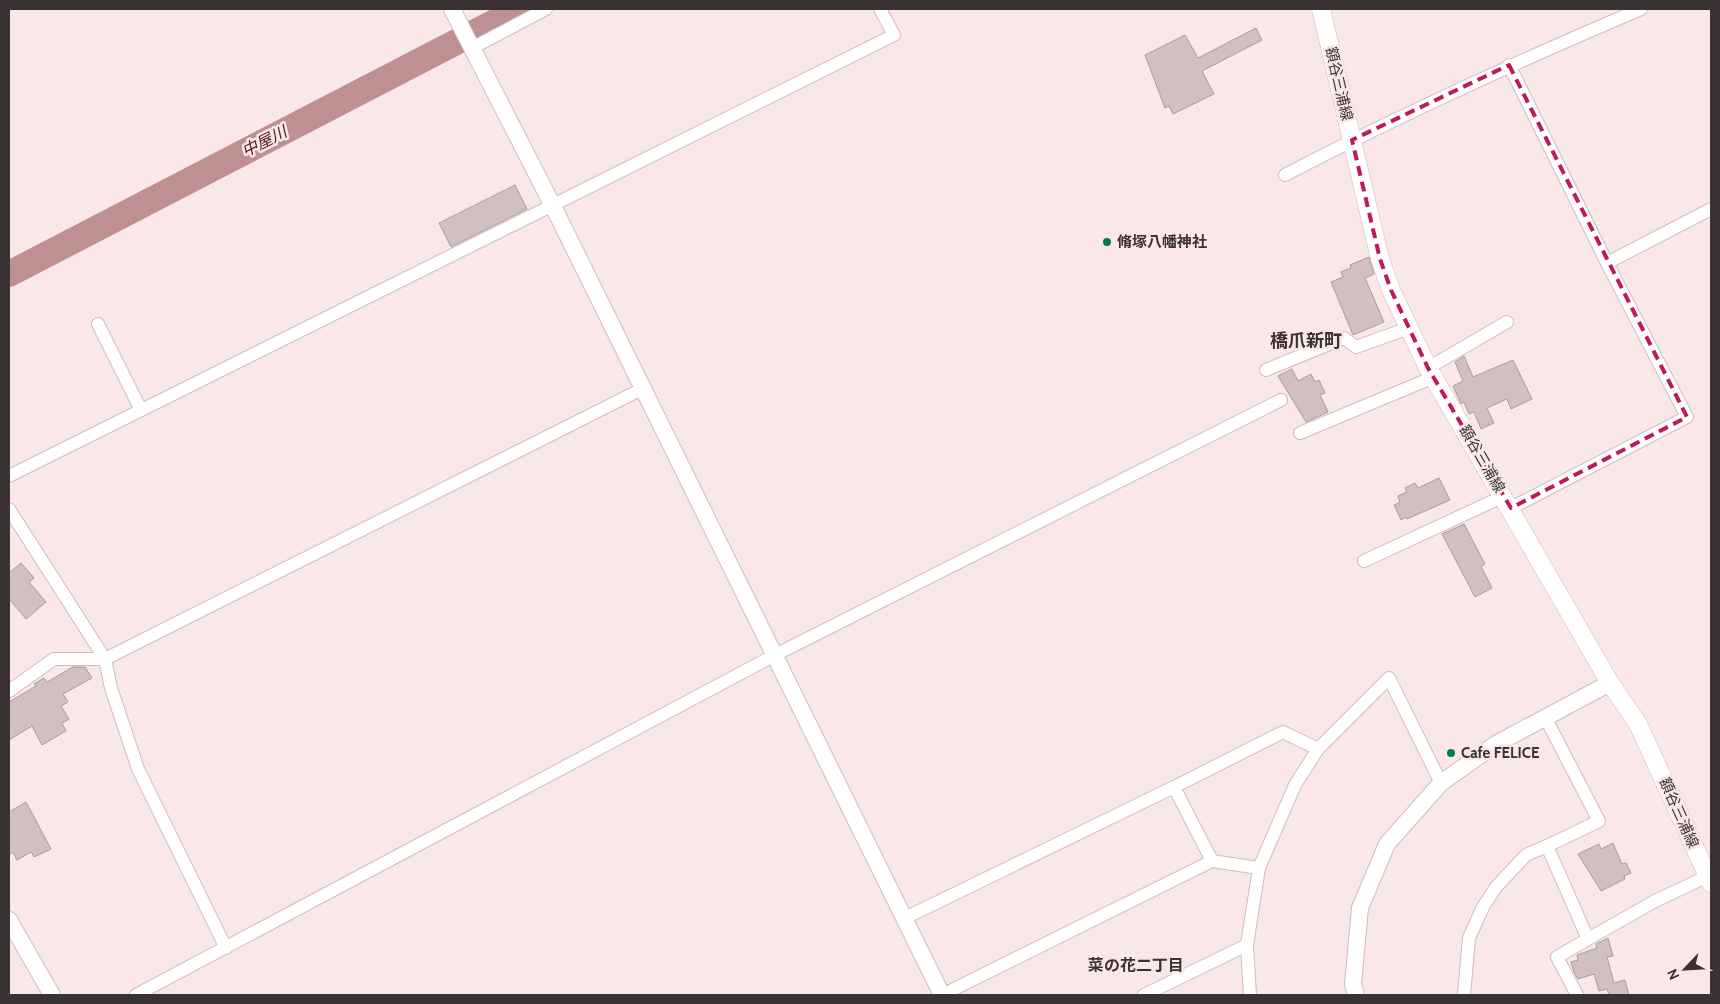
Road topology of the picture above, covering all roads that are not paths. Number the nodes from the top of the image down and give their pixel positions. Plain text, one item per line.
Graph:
1 (452, 9) edge
2 (546, 9) edge
3 (880, 9) edge
4 (1321, 9) edge
5 (1641, 9) edge
6 (470, 45) junction
7 (1509, 65) junction
8 (1352, 140) junction
9 (1285, 175) dead end
10 (553, 206) junction
11 (1711, 209) edge
12 (1607, 263) junction
13 (1507, 322) dead end
14 (98, 324) dead end
15 (1409, 328) junction
16 (1266, 370) dead end
17 (1431, 372) junction
18 (642, 389) junction
19 (1281, 400) dead end
20 (141, 410) junction
21 (1300, 433) dead end
22 (9, 476) edge
23 (1508, 502) junction
24 (9, 509) edge
25 (1364, 561) dead end
26 (775, 655) junction
27 (105, 659) junction
28 (1610, 683) junction
29 (9, 691) edge
30 (1545, 717) junction
31 (1318, 749) junction
32 (1441, 783) junction
33 (1174, 787) junction
34 (1547, 846) junction
35 (1212, 861) junction
36 (1259, 868) junction
37 (1710, 880) edge
38 (905, 918) junction
39 (9, 920) edge
40 (1588, 939) junction
41 (1247, 945) junction
42 (226, 948) junction
43 (52, 995) edge
44 (136, 995) edge
45 (942, 995) edge
46 (1144, 995) edge
47 (1250, 995) edge
48 (1356, 995) edge
49 (1464, 995) edge
50 (1577, 995) edge

1 - 6 street
2 - 6 street
3 - 10 street
4 - 8 main road, 額谷三浦線
5 - 7 street
6 - 10 street
7 - 8 street
7 - 12 street
8 - 9 street
8 - 15 main road, 額谷三浦線
10 - 18 street
10 - 20 street
11 - 12 street
12 - 23 street
13 - 17 street
14 - 20 street
15 - 16 street
15 - 17 main road, 額谷三浦線
17 - 21 street
17 - 23 main road, 額谷三浦線
18 - 26 street
18 - 27 street
19 - 26 street
20 - 22 street
23 - 25 street
23 - 28 main road, 額谷三浦線
24 - 27 street
26 - 38 street
26 - 42 street
27 - 29 street
27 - 42 street
28 - 30 street
28 - 37 main road, 額谷三浦線
30 - 32 street
30 - 34 street
31 - 32 street
31 - 33 street
31 - 36 street
32 - 48 street
33 - 35 street
33 - 38 street
34 - 40 street
34 - 49 street
35 - 36 street
35 - 45 street
36 - 41 street
37 - 40 street
38 - 45 street
39 - 43 street
40 - 50 street
41 - 46 street
41 - 47 street
42 - 44 street

